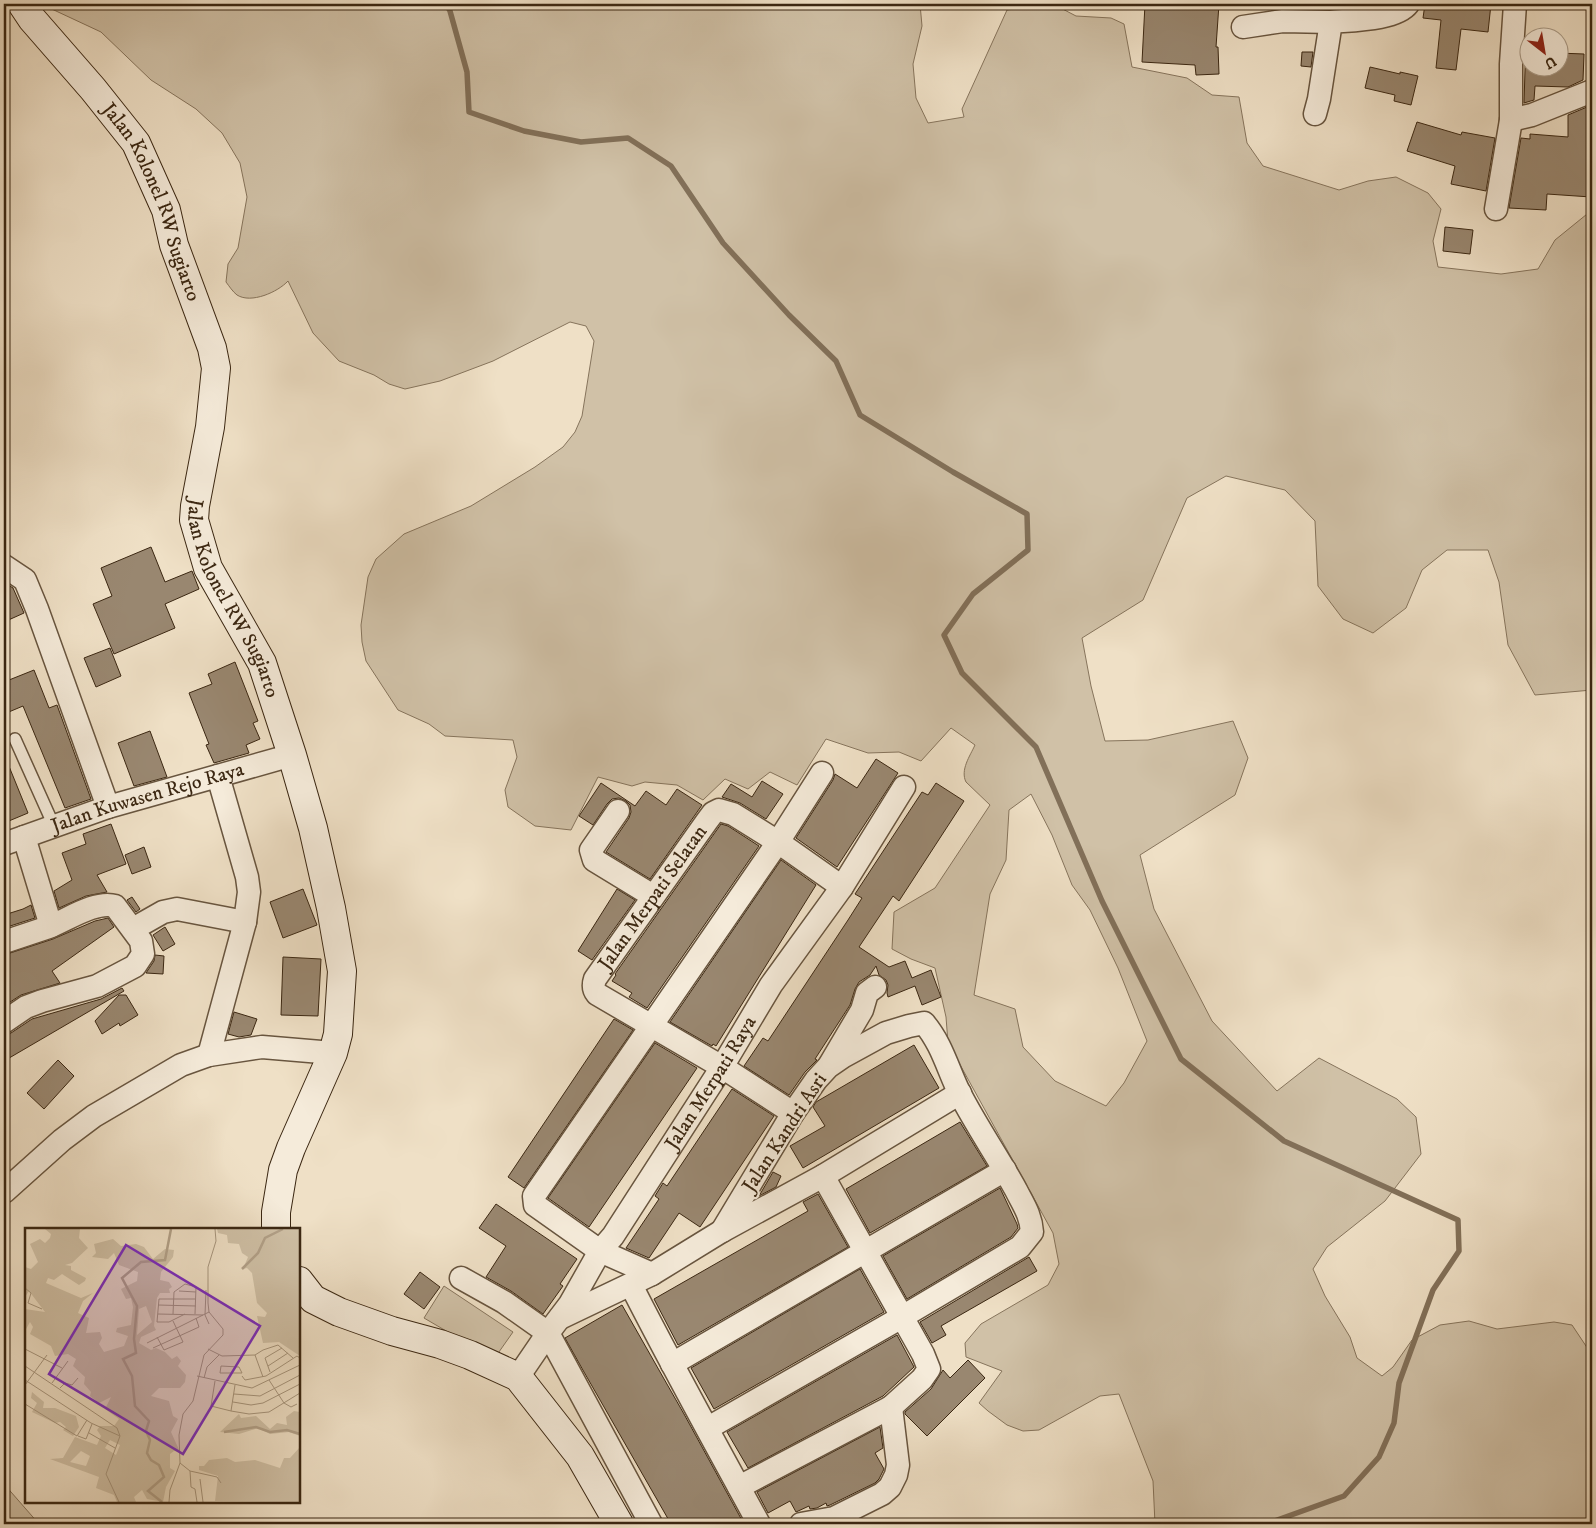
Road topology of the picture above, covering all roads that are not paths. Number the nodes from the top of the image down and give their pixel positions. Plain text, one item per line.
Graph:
1 (22, 4) edge
2 (1408, 4) edge
3 (1515, 4) edge
4 (1331, 22) junction
5 (1243, 27) dead end
6 (1592, 91) edge
7 (1315, 114) dead end
8 (1511, 120) junction
9 (1496, 209) dead end
10 (4, 566) edge
11 (15, 739) dead end
12 (292, 755) junction
13 (822, 773) dead end
14 (218, 776) junction
15 (904, 786) dead end
16 (108, 807) junction
17 (618, 811) dead end
18 (54, 826) junction
19 (14, 840) edge
20 (778, 842) junction
21 (842, 887) junction
22 (653, 896) junction
23 (245, 922) junction
24 (51, 926) junction
25 (133, 929) junction
26 (4, 942) edge
27 (875, 988) dead end
28 (4, 1022) edge
29 (652, 1025) junction
30 (333, 1053) junction
31 (209, 1055) junction
32 (722, 1067) junction
33 (828, 1067) junction
34 (960, 1094) junction
35 (793, 1113) junction
36 (1005, 1170) junction
37 (823, 1176) junction
38 (4, 1192) edge
39 (276, 1228) edge
40 (722, 1231) junction
41 (600, 1251) junction
42 (866, 1253) junction
43 (652, 1274) junction
44 (461, 1278) dead end
45 (300, 1282) edge
46 (631, 1285) junction
47 (902, 1317) junction
48 (554, 1326) junction
49 (672, 1364) junction
50 (518, 1377) junction
51 (890, 1407) junction
52 (708, 1428) junction
53 (739, 1487) junction
54 (619, 1524) edge
55 (651, 1524) edge
56 (759, 1524) edge
57 (801, 1524) edge

1 - 12 main road, Jalan Kolonel RW Sugiarto
2 - 4 street
3 - 8 street
4 - 5 street
4 - 7 street
6 - 8 street
8 - 9 street
10 - 16 street
11 - 18 lane
12 - 14 street, Jalan Kuwasen Rejo Raya
12 - 30 main road, Jalan Kolonel RW Sugiarto
13 - 20 street
14 - 16 street, Jalan Kuwasen Rejo Raya
14 - 23 street
15 - 21 street, Jalan Merpati Raya
16 - 18 street, Jalan Kuwasen Rejo Raya
17 - 22 street
18 - 19 street, Jalan Kuwasen Rejo Raya
19 - 24 street
20 - 21 street, Jalan Merpati Selatan
20 - 22 street, Jalan Merpati Selatan
20 - 29 street
21 - 32 street, Jalan Merpati Raya
22 - 29 street, Jalan Merpati Selatan
23 - 25 street
23 - 31 street
24 - 25 street
24 - 26 street
25 - 28 street
27 - 33 street
29 - 32 street, Jalan Merpati Selatan
29 - 41 street
30 - 31 street
30 - 39 main road, Jalan Kolonel RW Sugiarto
31 - 38 street
32 - 35 street, Jalan Merpati Selatan
32 - 41 street, Jalan Merpati Raya
33 - 34 street, Jalan Kandri Asri
33 - 35 street, Jalan Kandri Asri
34 - 36 street, Jalan Kandri Asri
34 - 37 street, Jalan Kandri Asri
35 - 40 street, Jalan Kandri Asri
36 - 42 street
36 - 47 street, Jalan Kandri Asri
37 - 40 street, Jalan Kandri Asri
37 - 42 street
40 - 43 street, Jalan Kandri Asri
41 - 43 street
41 - 48 street, Jalan Merpati Raya
42 - 47 street
42 - 49 street
43 - 46 street, Jalan Kandri Asri
44 - 48 street
45 - 50 main road
46 - 48 street, Jalan Kandri Asri
46 - 49 street
47 - 51 street
47 - 52 street, Jalan Kandri Asri
48 - 50 street, Jalan Merpati Raya
48 - 55 street
49 - 52 street
50 - 54 main road
51 - 53 street
51 - 57 street
52 - 53 street
53 - 56 street

